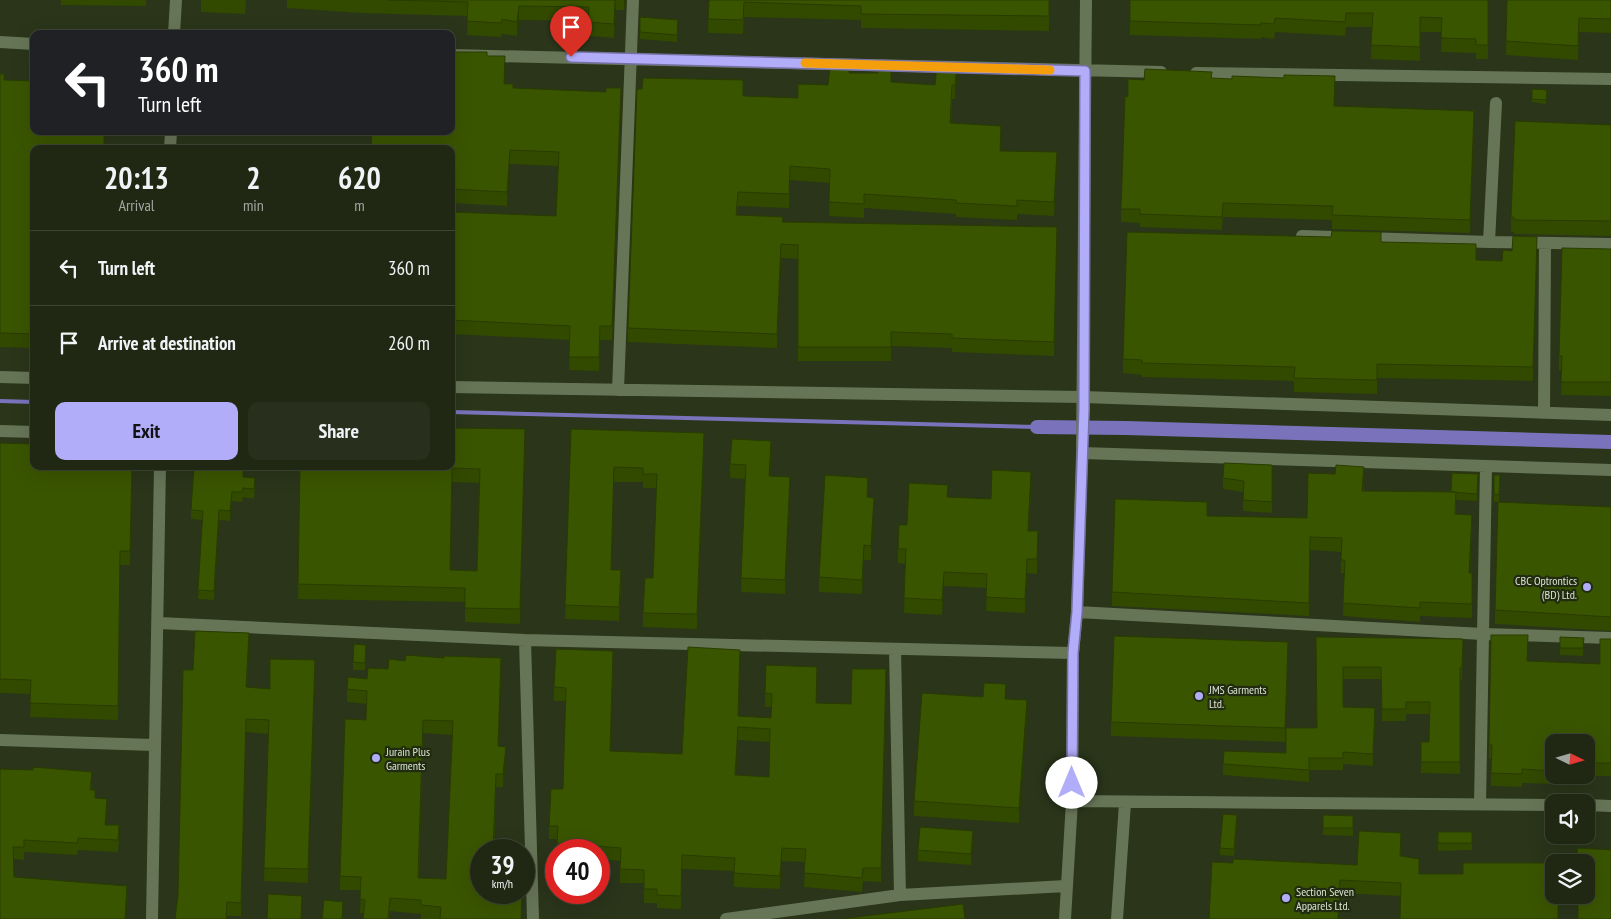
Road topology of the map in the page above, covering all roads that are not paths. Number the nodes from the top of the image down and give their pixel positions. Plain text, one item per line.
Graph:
1 (176, 0) edge
2 (633, 0) edge
3 (1086, 0) edge
4 (174, 30) edge
5 (0, 42) edge
6 (30, 44) edge
7 (455, 55) edge
8 (631, 58) junction
9 (1085, 71) junction
10 (1611, 79) edge
11 (1496, 103) dead end
12 (1302, 236) edge
13 (1488, 242) junction
14 (1545, 243) junction
15 (1611, 244) edge
16 (0, 377) edge
17 (30, 378) edge
18 (455, 387) edge
19 (618, 390) junction
20 (1083, 403) junction
21 (1544, 413) junction
22 (1611, 415) edge
23 (0, 431) edge
24 (30, 432) edge
25 (1082, 453) junction
26 (1486, 466) junction
27 (160, 470) edge
28 (1611, 470) edge
29 (1077, 612) junction
30 (158, 623) junction
31 (1483, 634) junction
32 (1611, 638) edge
33 (525, 640) junction
34 (895, 649) junction
35 (1073, 653) junction
36 (0, 740) edge
37 (154, 745) junction
38 (1072, 801) junction
39 (1125, 803) junction
40 (1480, 804) junction
41 (1545, 805) edge
42 (1595, 805) edge
43 (1611, 806) edge
44 (1066, 886) junction
45 (900, 895) junction
46 (152, 919) edge
47 (533, 919) edge
48 (726, 919) edge
49 (1065, 919) edge
50 (1117, 919) edge

1 - 4 street
2 - 8 street
3 - 9 street
5 - 6 street
7 - 8 street
8 - 9 street
8 - 19 street
9 - 10 street
9 - 20 street
11 - 13 street
12 - 13 street
13 - 14 street
14 - 15 street
14 - 21 street
16 - 17 street
18 - 19 street
19 - 20 street
20 - 21 street
20 - 25 street
21 - 22 street
23 - 24 street
25 - 26 street
25 - 29 street
26 - 28 street
26 - 31 street
27 - 30 street
29 - 31 street
29 - 35 street
30 - 33 street
30 - 37 street
31 - 32 street
31 - 40 street
33 - 34 street
33 - 47 street
34 - 35 street
34 - 45 street
35 - 38 street
36 - 37 street
37 - 46 street
38 - 39 street
38 - 44 street
39 - 40 street
39 - 50 street
40 - 41 street
42 - 43 street
44 - 45 street
44 - 49 street
45 - 48 street

